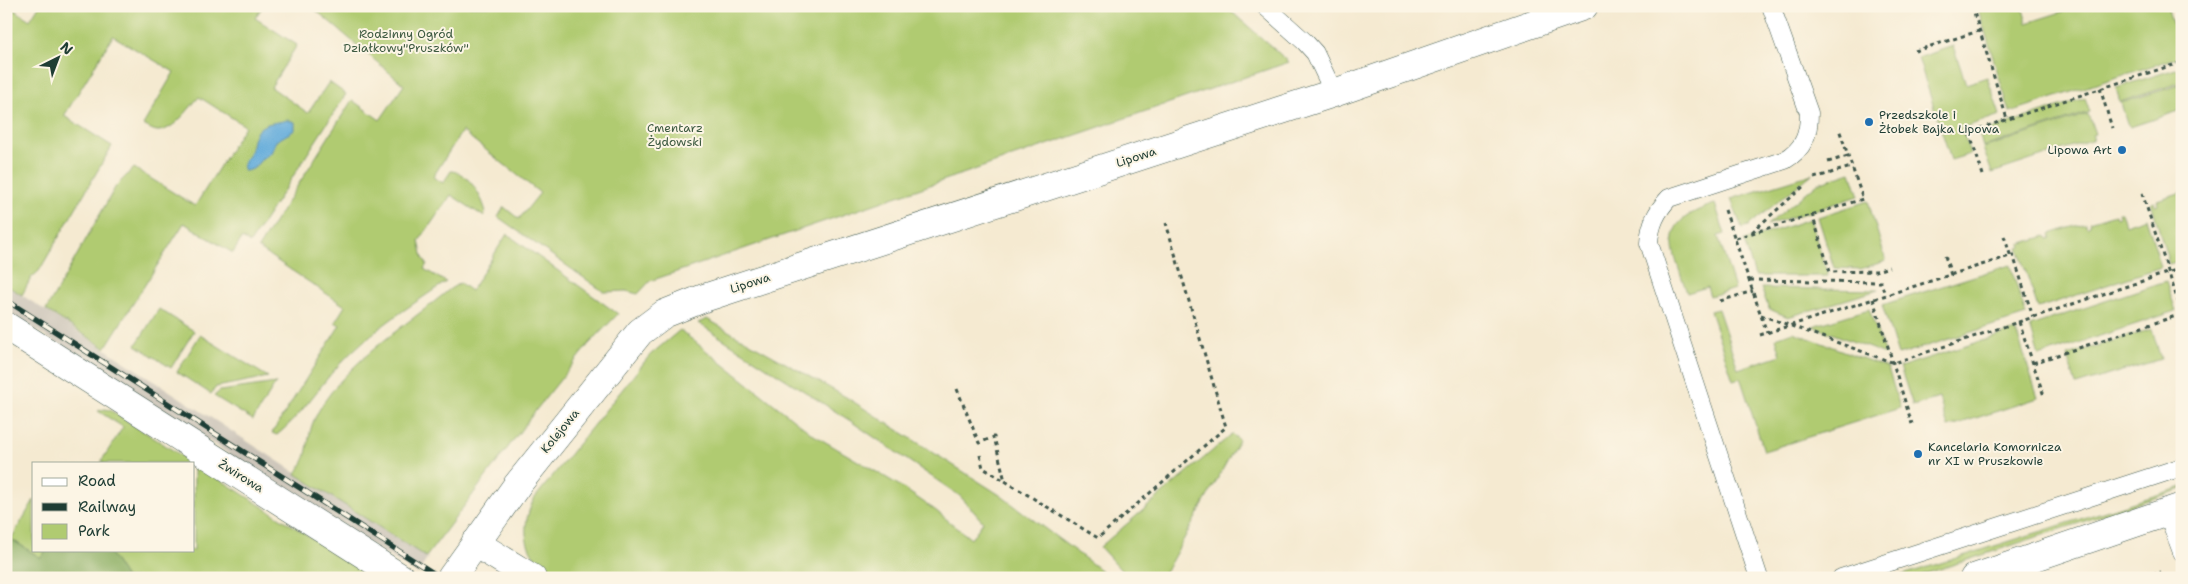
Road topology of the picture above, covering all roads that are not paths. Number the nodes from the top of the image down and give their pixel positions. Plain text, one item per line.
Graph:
1 (1265, 6) edge
2 (1584, 6) edge
3 (1772, 6) edge
4 (1334, 93) junction
5 (686, 304) joint
6 (6, 326) edge
7 (2182, 467) edge
8 (2174, 510) edge
9 (475, 543) junction
10 (2182, 552) edge
11 (401, 578) edge
12 (452, 578) edge
13 (532, 578) edge
14 (1759, 578) edge
15 (1841, 578) edge
16 (1974, 578) edge

1 - 4 lane
2 - 4 street, Lipowa
3 - 14 lane
4 - 5 street, Lipowa
5 - 9 street, Kolejowa
6 - 11 street, Żwirowa
7 - 15 lane
8 - 10 lane
8 - 16 street
9 - 12 street, Kolejowa
9 - 13 street

